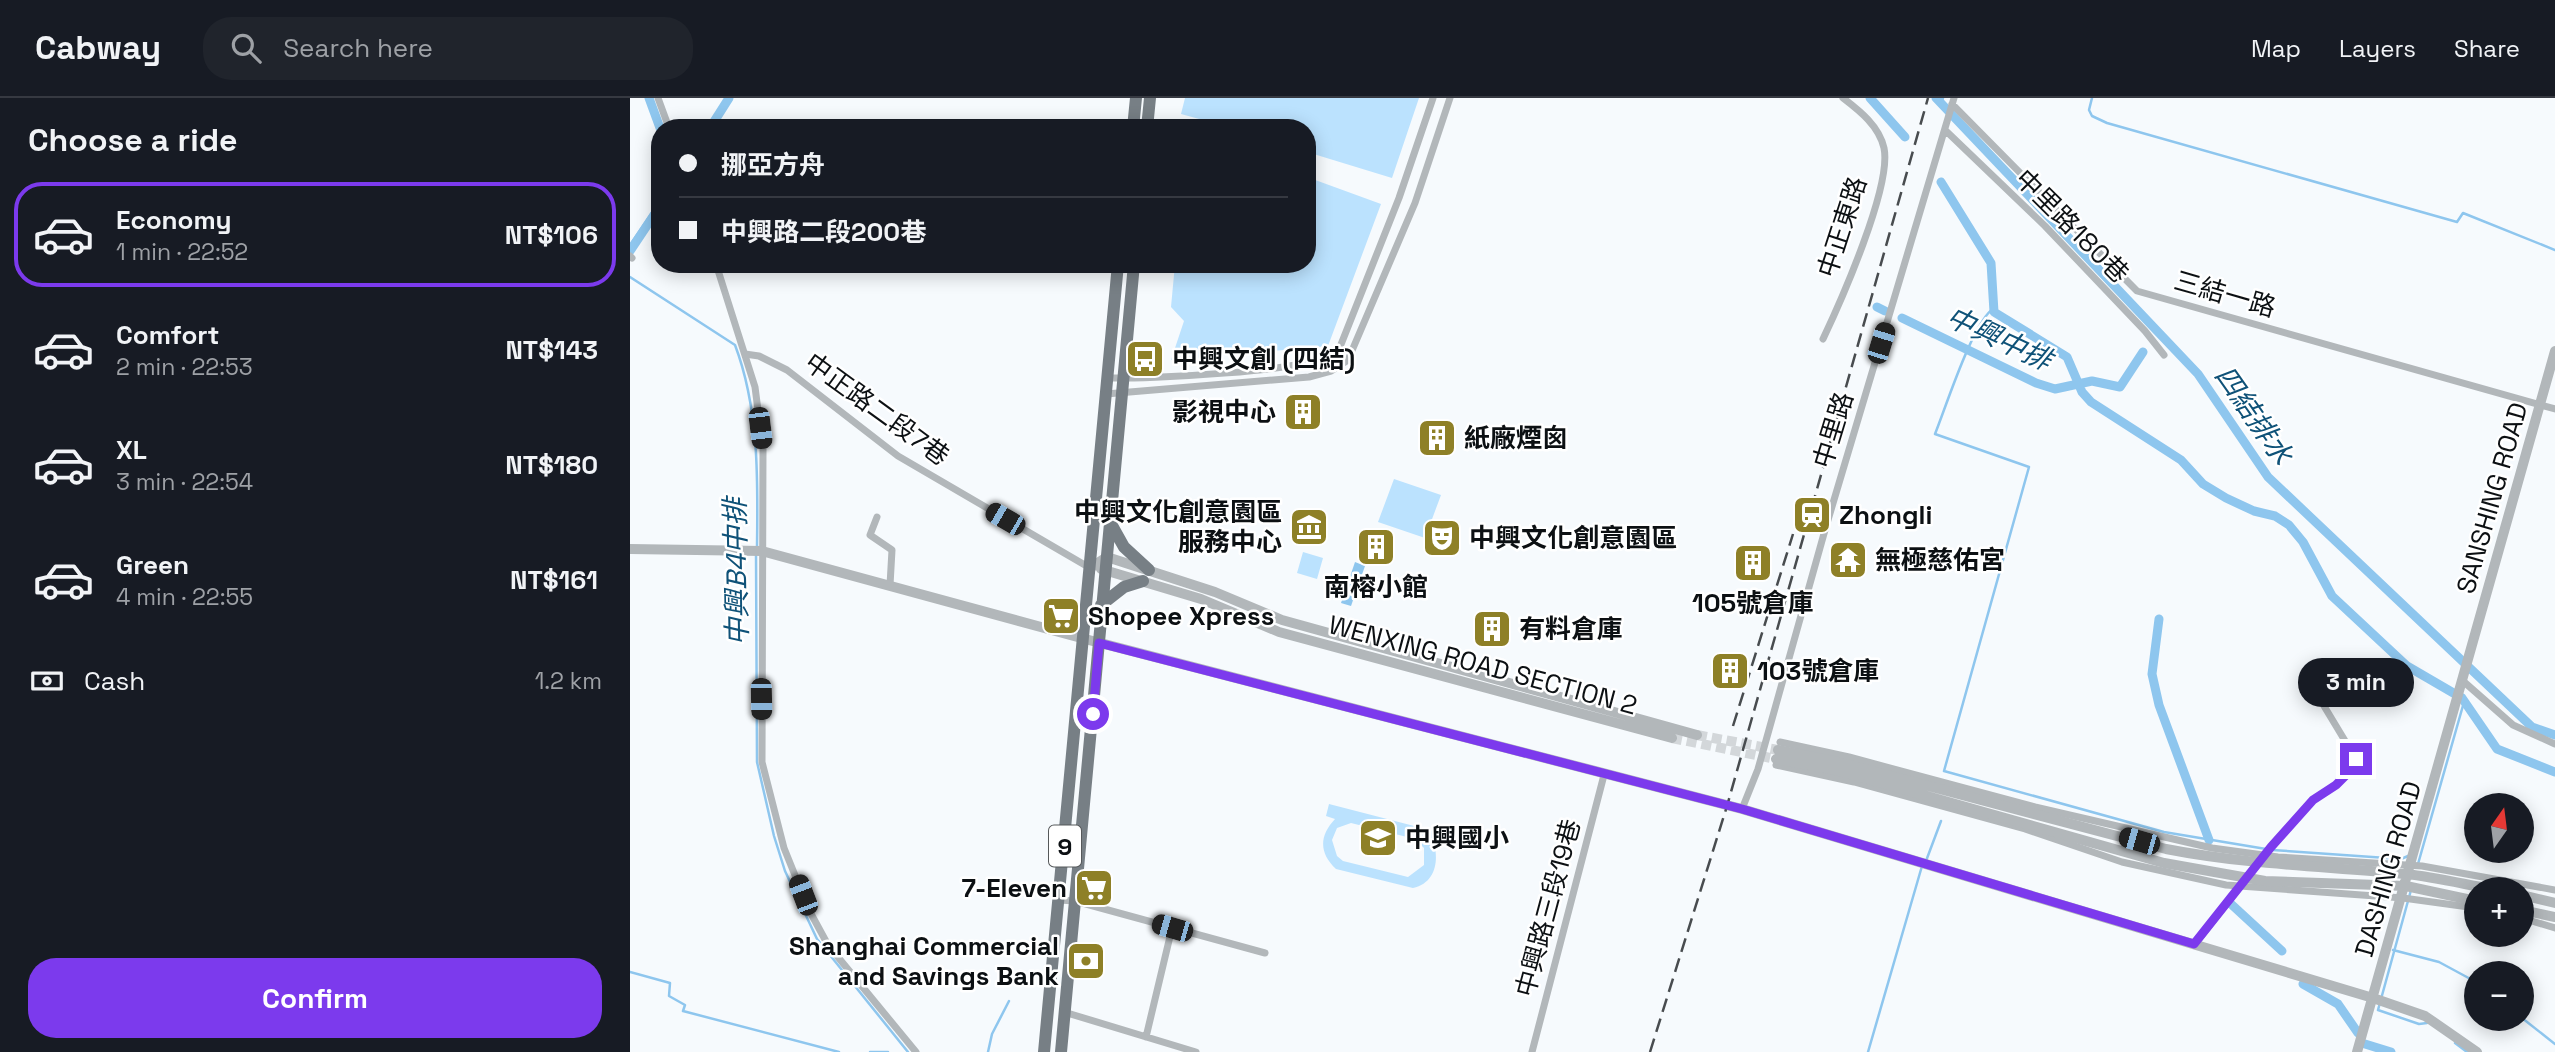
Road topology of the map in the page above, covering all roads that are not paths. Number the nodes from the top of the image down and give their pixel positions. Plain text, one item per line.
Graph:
1 (658, 98) edge
2 (1136, 98) edge
3 (1150, 98) edge
4 (1433, 98) edge
5 (1450, 98) edge
6 (1843, 98) edge
7 (1953, 101) edge
8 (666, 119) edge
9 (1134, 119) edge
10 (1148, 119) edge
11 (1945, 130) junction
12 (719, 273) edge
13 (1117, 273) edge
14 (1133, 273) edge
15 (1823, 339) dead end
16 (2555, 351) edge
17 (745, 354) junction
18 (2164, 355) dead end
19 (1107, 379) junction
20 (1123, 379) junction
21 (1106, 394) junction
22 (1122, 394) junction
23 (2540, 404) junction
24 (2555, 408) edge
25 (877, 517) dead end
26 (1110, 522) junction
27 (630, 549) edge
28 (762, 551) junction
29 (1106, 563) junction
30 (1090, 568) junction
31 (1146, 575) junction
32 (890, 585) junction
33 (1101, 605) junction
34 (1085, 639) junction
35 (1099, 643) junction
36 (2469, 657) joint
37 (2321, 687) dead end
38 (2461, 687) junction
39 (1697, 735) tunnel mouth
40 (1672, 738) tunnel mouth
41 (2555, 744) edge
42 (1777, 754) junction
43 (1604, 775) junction
44 (1742, 809) junction
45 (2265, 855) junction
46 (2257, 864) junction
47 (2411, 870) junction
48 (2243, 882) junction
49 (2464, 883) edge
50 (2406, 886) junction
51 (2555, 890) edge
52 (2403, 898) junction
53 (2464, 898) edge
54 (2534, 898) edge
55 (1059, 900) junction
56 (1075, 901) junction
57 (2555, 904) edge
58 (2464, 906) edge
59 (2534, 913) edge
60 (2555, 917) edge
61 (2534, 922) edge
62 (1172, 928) junction
63 (2555, 928) edge
64 (2194, 944) junction
65 (1265, 953) dead end
66 (2373, 998) junction
67 (1064, 1012) junction
68 (1146, 1037) junction
69 (916, 1052) edge
70 (1044, 1052) edge
71 (1061, 1052) edge
72 (1196, 1052) edge
73 (1532, 1052) edge
74 (2357, 1052) edge
75 (2477, 1052) edge

1 - 8 street
2 - 9 main road
3 - 10 main road
4 - 20 street
5 - 22 street
6 - 15 street, 中正東路
7 - 11 street, 中里路
7 - 23 street, 三結一路
11 - 18 street, 中里路180巷
11 - 44 street, 中里路
12 - 17 street
13 - 19 main road, 9
14 - 20 main road, 9
16 - 23 street, SANSHING ROAD
17 - 28 street
17 - 30 street, 中正路二段7巷
19 - 20 street
19 - 21 main road, 9
20 - 22 main road, 9
21 - 22 street
21 - 30 main road, 9
22 - 26 main road, 9
23 - 24 street, 三結一路
23 - 36 street, SANSHING ROAD
25 - 32 street
26 - 29 main road, 9
26 - 31 main road
27 - 28 street
28 - 32 street
28 - 69 street
29 - 30 street, WENXING ROAD SECTION 2
29 - 31 street, WENXING ROAD SECTION 2
29 - 33 main road, 9
30 - 34 main road, 9
31 - 33 main road
31 - 39 street, WENXING ROAD SECTION 2
31 - 40 street, WENXING ROAD SECTION 2
32 - 34 street
33 - 35 main road, 9
34 - 35 street
34 - 55 main road, 9
35 - 43 street
35 - 56 main road, 9
36 - 38 street, DASHING ROAD
37 - 45 street
38 - 41 street
38 - 47 street, DASHING ROAD
42 - 45 street
42 - 46 street
42 - 48 street
43 - 44 street
43 - 73 street, 中興路三段19巷
44 - 64 street
45 - 46 street
45 - 47 street
46 - 47 street
46 - 48 street
47 - 49 street
47 - 50 street, DASHING ROAD
47 - 51 street
48 - 50 street
48 - 52 street
48 - 64 street
50 - 52 street, DASHING ROAD
50 - 53 street
52 - 58 street
52 - 66 street, DASHING ROAD
54 - 57 street
55 - 56 street
55 - 70 main road, 9
56 - 62 street
56 - 67 main road, 9
59 - 60 street
61 - 63 street
62 - 65 street
62 - 68 street
64 - 66 street
66 - 74 street, DASHING ROAD
66 - 75 street
67 - 68 street
67 - 71 main road, 9
68 - 72 street

